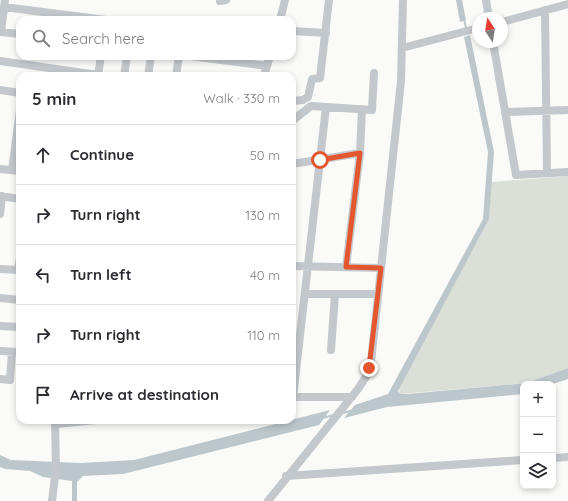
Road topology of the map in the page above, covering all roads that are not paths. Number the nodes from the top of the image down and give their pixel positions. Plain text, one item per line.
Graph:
1 (285, 0) edge
2 (328, 0) edge
3 (403, 0) edge
4 (486, 0) edge
5 (4, 3) edge
6 (568, 4) edge
7 (545, 10) junction
8 (488, 12) edge
9 (82, 16) edge
10 (281, 16) edge
11 (508, 20) edge
12 (472, 30) edge
13 (296, 31) edge
14 (0, 32) edge
15 (326, 33) junction
16 (16, 34) edge
17 (402, 48) junction
18 (494, 48) edge
19 (100, 60) edge
20 (126, 60) edge
21 (150, 60) edge
22 (178, 60) edge
23 (221, 60) edge
24 (269, 60) edge
25 (0, 61) edge
26 (268, 66) junction
27 (77, 72) edge
28 (98, 72) edge
29 (125, 72) edge
30 (149, 72) edge
31 (177, 72) edge
32 (266, 72) edge
33 (374, 73) dead end
34 (0, 90) edge
35 (16, 92) edge
36 (296, 100) edge
37 (326, 107) junction
38 (362, 109) junction
39 (568, 110) edge
40 (546, 111) junction
41 (505, 112) junction
42 (296, 118) edge
43 (360, 153) junction
44 (320, 160) junction
45 (296, 163) edge
46 (0, 169) edge
47 (16, 171) edge
48 (568, 172) edge
49 (547, 173) junction
50 (1, 196) edge
51 (16, 198) edge
52 (0, 214) edge
53 (296, 266) edge
54 (308, 267) junction
55 (346, 267) junction
56 (381, 268) junction
57 (0, 269) edge
58 (16, 270) edge
59 (305, 294) junction
60 (335, 294) junction
61 (378, 294) junction
62 (0, 298) edge
63 (16, 300) edge
64 (0, 326) edge
65 (16, 327) edge
66 (0, 350) edge
67 (331, 350) dead end
68 (16, 352) edge
69 (296, 371) edge
70 (0, 379) edge
71 (296, 397) edge
72 (352, 397) junction
73 (55, 424) edge
74 (568, 456) edge
75 (556, 458) edge
76 (520, 460) edge
77 (286, 476) junction
78 (52, 501) edge
79 (268, 501) edge

1 - 10 street
2 - 15 street
3 - 17 street
4 - 8 street
5 - 9 street
5 - 14 street
6 - 7 street
7 - 11 street
7 - 40 street
12 - 17 street
13 - 15 street
14 - 16 street
15 - 36 street
17 - 56 street
18 - 41 street
19 - 28 street
20 - 29 street
21 - 30 street
22 - 31 street
23 - 26 street
24 - 26 street
25 - 27 street
26 - 32 street
33 - 38 street
34 - 35 street
37 - 38 street
37 - 42 street
37 - 44 street
38 - 43 street
39 - 40 street
40 - 41 street
40 - 49 street
41 - 49 street
43 - 44 street
43 - 55 street
44 - 45 street
44 - 54 street
46 - 47 street
48 - 49 street
50 - 51 street
50 - 52 street
53 - 54 street
54 - 55 street
54 - 59 street
55 - 56 street
56 - 61 street
57 - 58 street
59 - 60 street
59 - 69 street
60 - 61 street
60 - 67 street
61 - 72 street
62 - 63 street
64 - 65 street
66 - 68 street
68 - 70 street
71 - 72 street
72 - 77 street
73 - 78 street
74 - 75 street
76 - 77 street
77 - 79 street

